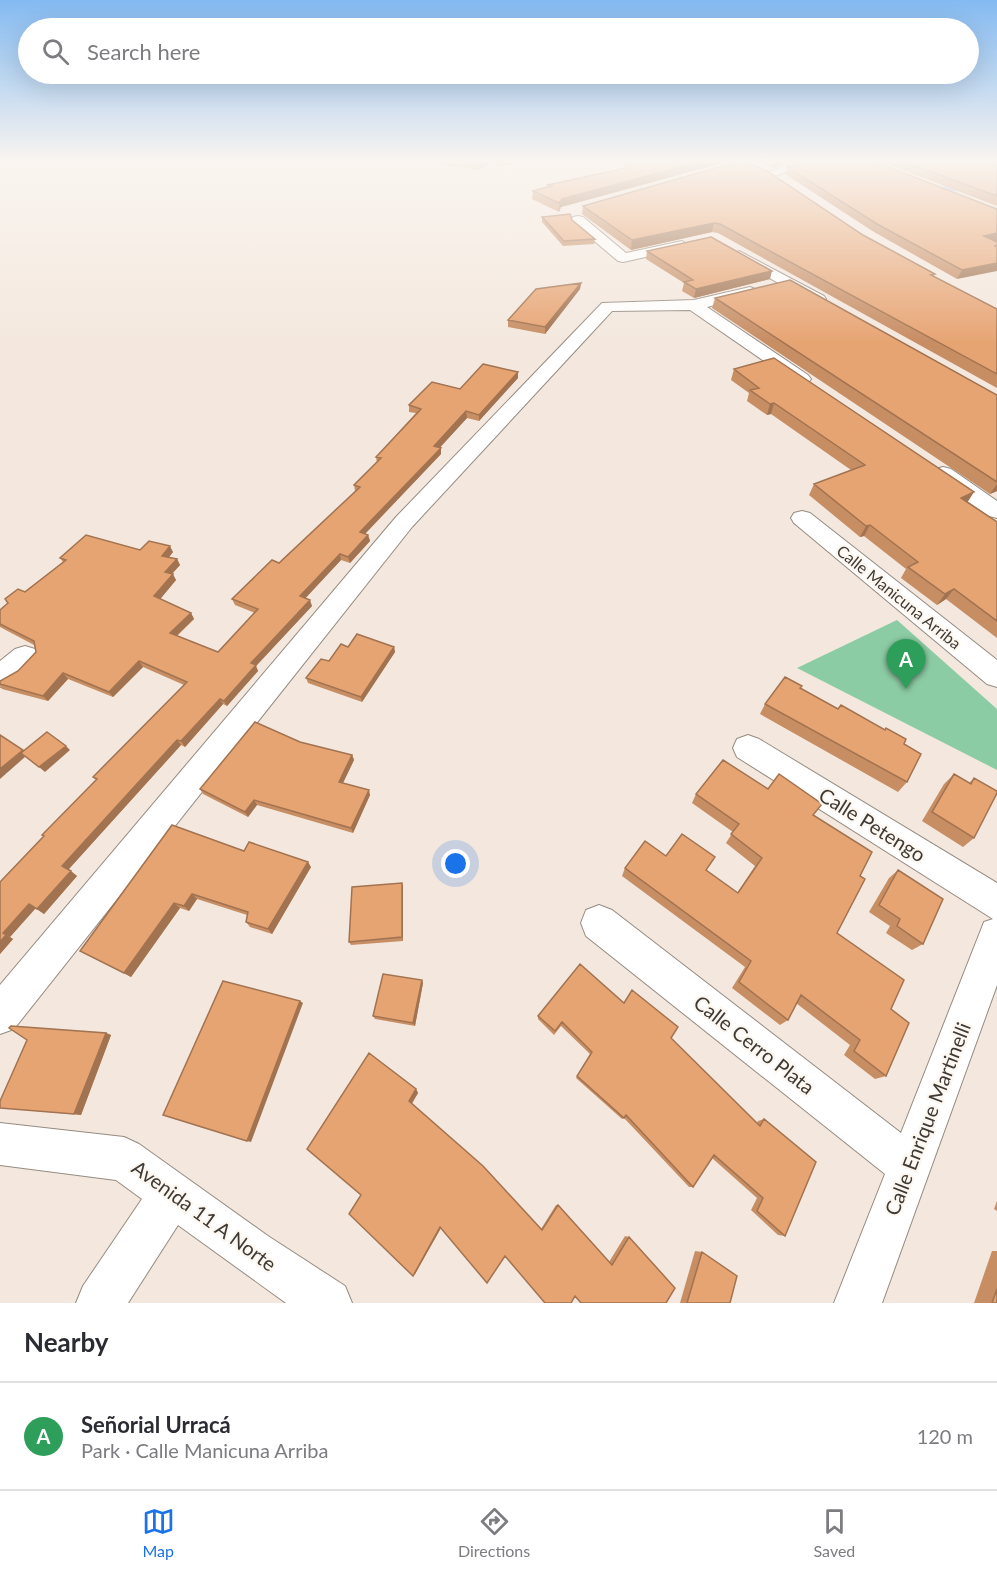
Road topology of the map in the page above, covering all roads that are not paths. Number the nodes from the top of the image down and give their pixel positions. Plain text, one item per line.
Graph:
1 (582, 221) edge
2 (701, 241) edge
3 (727, 248) edge
4 (788, 282) junction
5 (694, 305) junction
6 (830, 306) edge
7 (821, 392) edge
8 (929, 464) edge
9 (997, 511) edge
10 (802, 518) dead end
11 (25, 657) dead end
12 (0, 676) edge
13 (997, 676) edge
14 (748, 748) dead end
15 (997, 903) edge
16 (599, 922) dead end
17 (997, 935) edge
18 (0, 1015) edge
19 (0, 1144) edge
20 (910, 1167) junction
21 (172, 1194) junction
22 (100, 1303) edge
23 (328, 1303) edge
24 (858, 1303) edge

1 - 2 street
3 - 4 street
4 - 5 street
4 - 6 street
5 - 7 street
5 - 18 street
8 - 9 street
10 - 13 street, Calle Manicuna Arriba
11 - 12 street
14 - 15 street, Calle Petengo
16 - 20 street, Calle Cerro Plata
17 - 20 street, Calle Enrique Martinelli
19 - 21 street, Avenida 11 A Norte
20 - 24 street, Calle Enrique Martinelli
21 - 22 street
21 - 23 street, Avenida 11 A Norte

